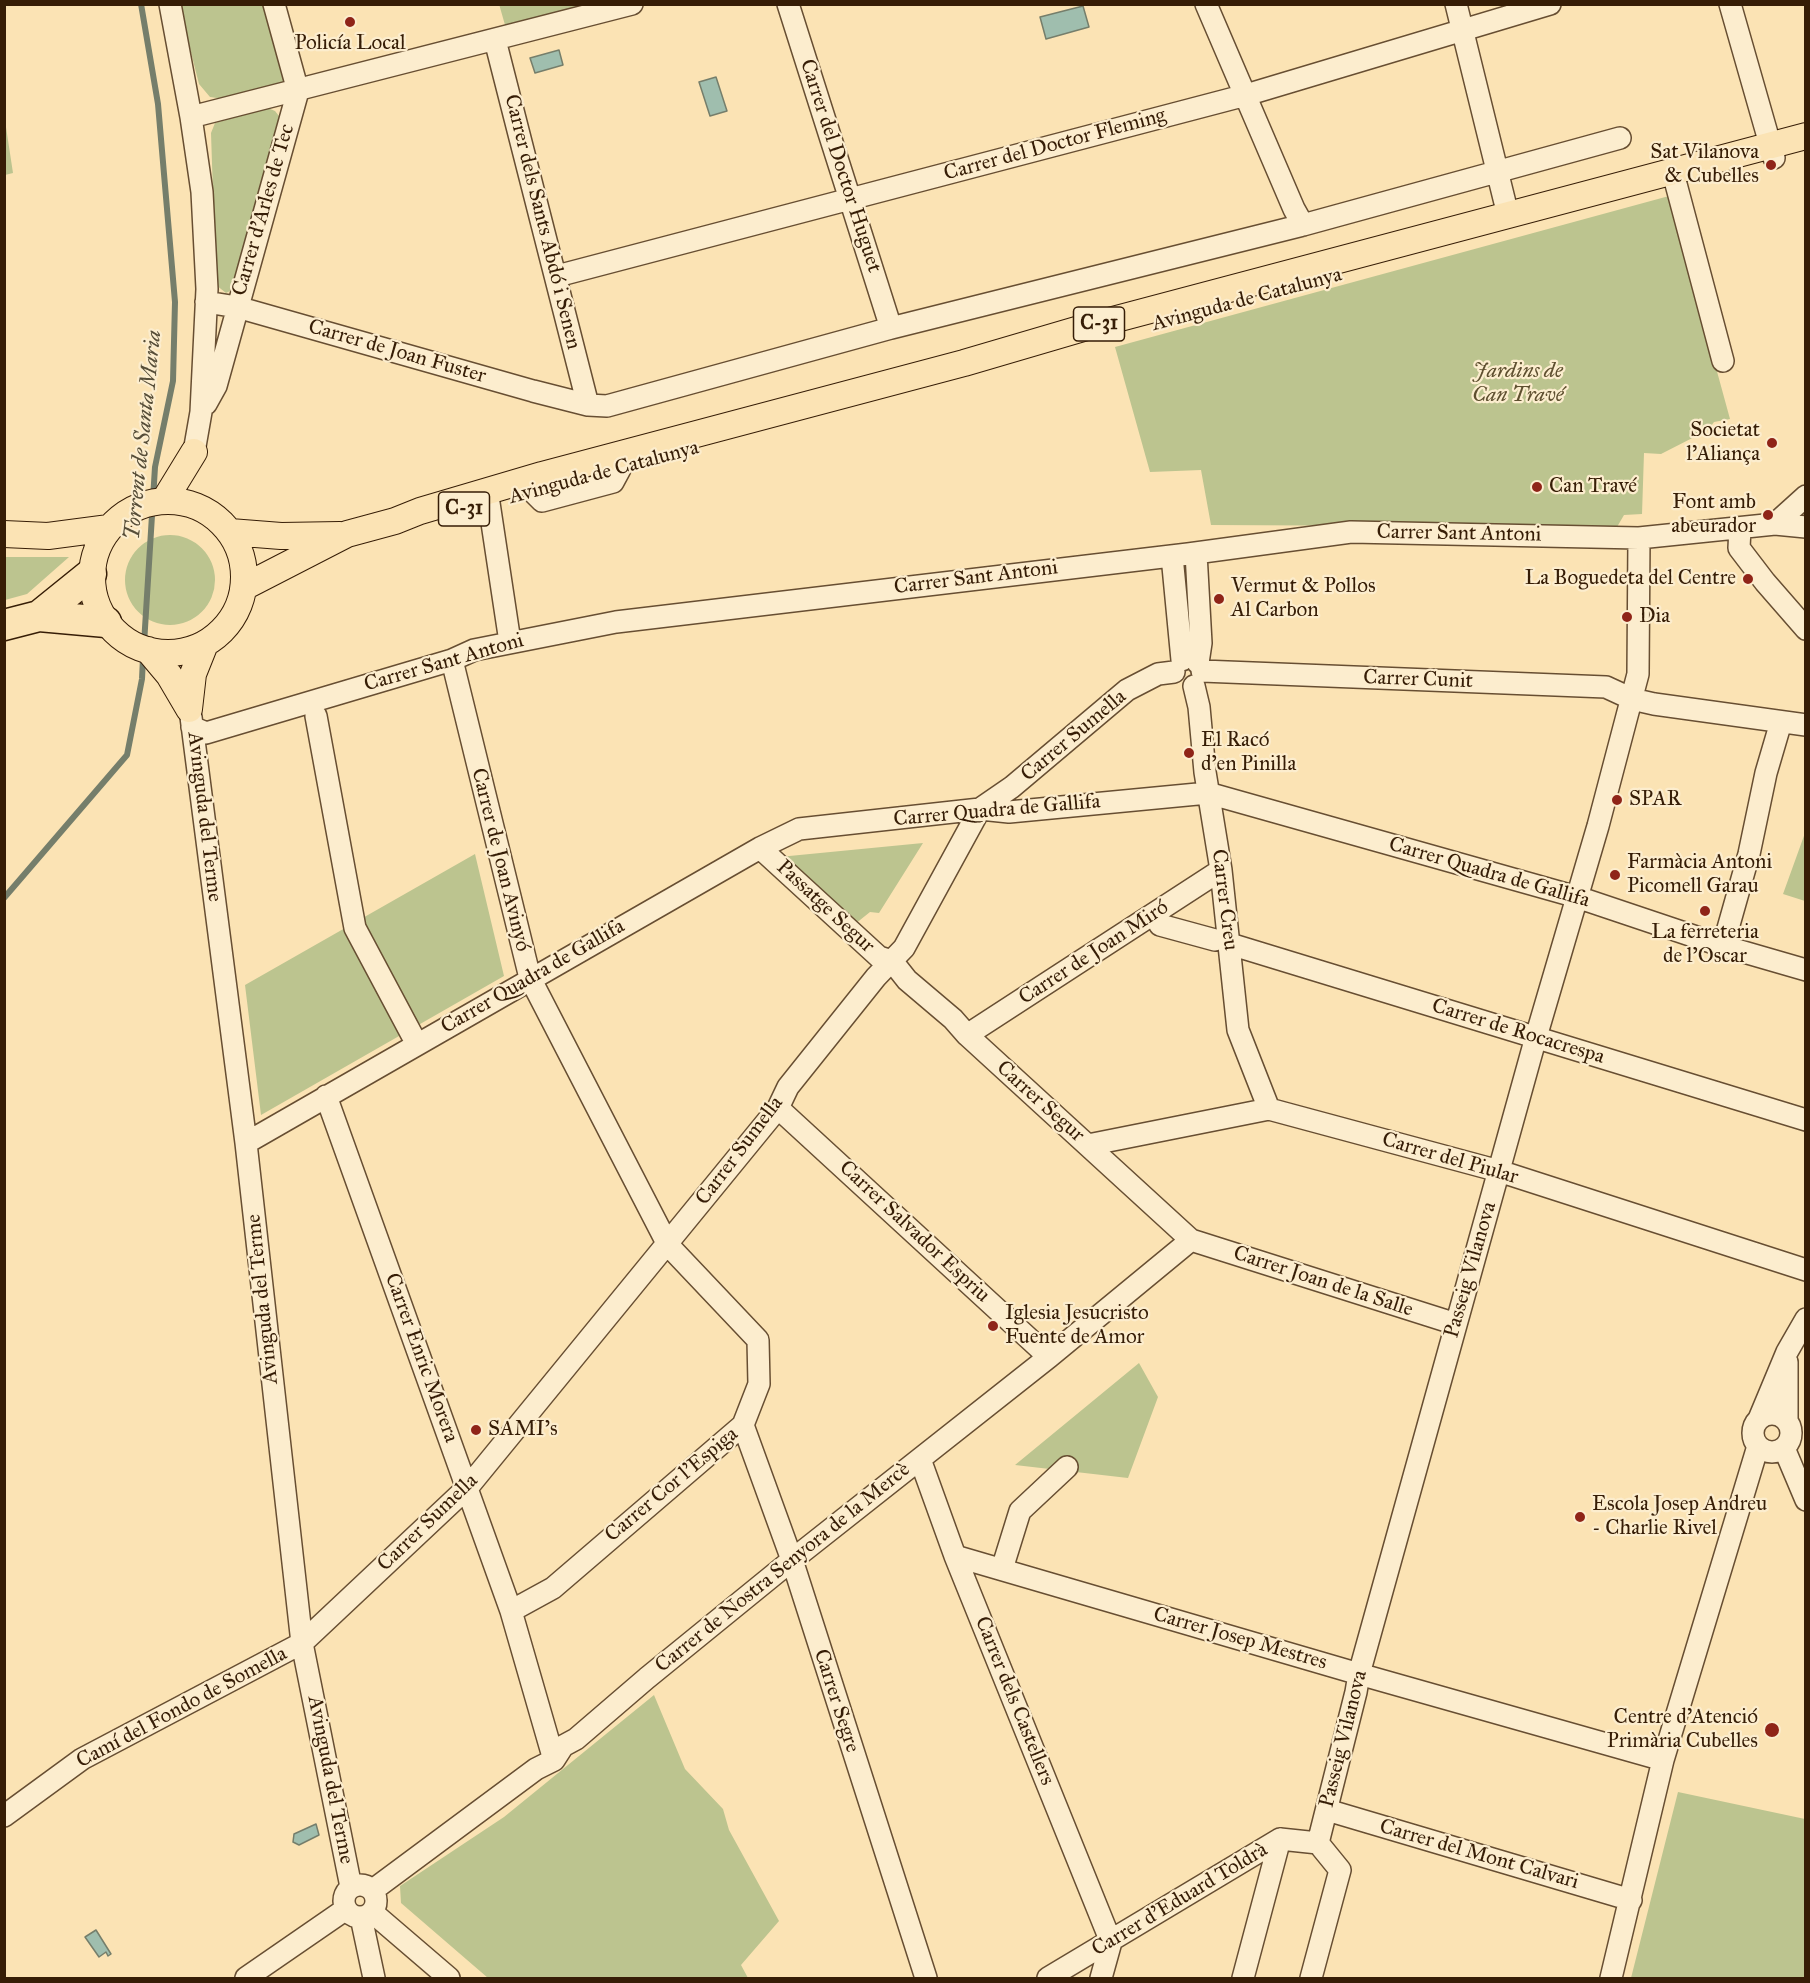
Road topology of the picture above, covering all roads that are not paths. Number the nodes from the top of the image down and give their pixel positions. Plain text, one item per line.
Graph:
1 (170, 4) edge
2 (274, 4) edge
3 (633, 4) edge
4 (788, 4) edge
5 (1206, 4) edge
6 (1456, 4) edge
7 (1550, 4) edge
8 (1730, 4) edge
9 (1463, 31) junction
10 (495, 40) junction
11 (298, 91) junction
12 (1246, 95) junction
13 (191, 117) junction
14 (1806, 136) edge
15 (1620, 138) dead end
16 (1806, 150) edge
17 (1773, 152) junction
18 (1497, 172) junction
19 (1676, 184) junction
20 (850, 199) junction
21 (1508, 215) junction
22 (1303, 225) junction
23 (557, 276) junction
24 (206, 302) junction
25 (237, 307) junction
26 (891, 328) junction
27 (1723, 361) dead end
28 (588, 405) junction
29 (201, 412) junction
30 (194, 452) junction
31 (1806, 496) edge
32 (154, 503) junction
33 (489, 503) junction
34 (200, 508) junction
35 (395, 521) junction
36 (1775, 524) junction
37 (1806, 527) edge
38 (109, 528) junction
39 (1740, 528) junction
40 (230, 532) junction
41 (4, 534) edge
42 (347, 534) junction
43 (1639, 538) junction
44 (1196, 553) junction
45 (1172, 556) junction
46 (91, 573) junction
47 (244, 587) junction
48 (39, 616) junction
49 (106, 622) junction
50 (4, 625) edge
51 (1806, 629) edge
52 (510, 642) junction
53 (205, 644) junction
54 (144, 649) junction
55 (452, 660) junction
56 (1190, 670) junction
57 (1632, 699) junction
58 (316, 716) dead end
59 (191, 718) junction
60 (1781, 722) junction
61 (1806, 725) edge
62 (1208, 793) junction
63 (980, 809) junction
64 (760, 848) junction
65 (1221, 870) junction
66 (1577, 897) junction
67 (1160, 926) dead end
68 (1222, 942) junction
69 (1723, 946) junction
70 (892, 961) junction
71 (1806, 970) edge
72 (530, 978) junction
73 (412, 1035) dead end
74 (967, 1035) junction
75 (1536, 1037) junction
76 (326, 1096) junction
77 (778, 1108) junction
78 (1269, 1110) junction
79 (1806, 1120) edge
80 (246, 1143) junction
81 (1088, 1145) junction
82 (1499, 1171) junction
83 (1191, 1240) junction
84 (668, 1245) junction
85 (1806, 1270) edge
86 (1806, 1319) edge
87 (1456, 1324) junction
88 (1787, 1352) junction
89 (1049, 1357) junction
90 (1759, 1419) junction
91 (1787, 1421) junction
92 (743, 1425) junction
93 (1758, 1446) junction
94 (1784, 1448) junction
95 (920, 1459) junction
96 (1067, 1467) dead end
97 (468, 1487) junction
98 (1806, 1500) edge
99 (955, 1556) junction
100 (792, 1560) junction
101 (1002, 1569) junction
102 (511, 1611) junction
103 (302, 1643) junction
104 (1359, 1674) junction
105 (554, 1760) junction
106 (1663, 1760) junction
107 (1327, 1810) junction
108 (4, 1816) edge
109 (1280, 1839) junction
110 (1318, 1843) junction
111 (351, 1887) junction
112 (373, 1890) junction
113 (1631, 1900) junction
114 (360, 1913) junction
115 (1111, 1942) junction
116 (246, 1978) edge
117 (374, 1978) edge
118 (449, 1978) edge
119 (926, 1978) edge
120 (1048, 1978) edge
121 (1101, 1978) edge
122 (1243, 1978) edge
123 (1311, 1978) edge
124 (1611, 1978) edge

1 - 13 street, Carrer d'Arles de Tec
2 - 11 street
3 - 10 street
4 - 20 street, Carrer del Doctor Huguet
5 - 12 street
6 - 9 street
7 - 9 street, Carrer del Doctor Fleming
8 - 17 street
9 - 12 street, Carrer del Doctor Fleming
9 - 18 street
10 - 11 street
10 - 23 street, Carrer dels Sants Abdó i Senen
11 - 13 street
11 - 25 street, Carrer d'Arles de Tec
12 - 20 street, Carrer del Doctor Fleming
12 - 22 street
13 - 24 street, Carrer d'Arles de Tec
14 - 17 main road, Avinguda de Catalunya / C-31
15 - 18 street
16 - 17 main road, Avinguda de Catalunya / C-31
17 - 19 main road, Avinguda de Catalunya / C-31
17 - 21 main road, Avinguda de Catalunya / C-31
18 - 21 street
18 - 22 street
19 - 27 street
19 - 33 main road, Avinguda de Catalunya / C-31
20 - 23 street, Carrer del Doctor Fleming
20 - 26 street, Carrer del Doctor Huguet
21 - 35 main road, Avinguda de Catalunya / C-31
22 - 26 street
23 - 28 street, Carrer dels Sants Abdó i Senen
24 - 25 street, Carrer de Joan Fuster
24 - 29 street, Carrer d'Arles de Tec
25 - 28 street, Carrer de Joan Fuster
25 - 29 street, Carrer d'Arles de Tec
26 - 28 street
29 - 30 street, Carrer d'Arles de Tec
30 - 32 main road
30 - 34 main road
31 - 36 street
32 - 34 main road
32 - 38 main road
33 - 35 main road, Avinguda de Catalunya / C-31
33 - 52 street
34 - 40 main road
35 - 42 main road, C-31
36 - 37 street, Carrer Sant Antoni
36 - 39 street, Carrer Sant Antoni
38 - 41 main road
38 - 46 main road
39 - 43 street, Carrer Sant Antoni
39 - 51 street
40 - 42 main road, C-31
40 - 47 main road
42 - 47 main road, C-31
43 - 44 street, Carrer Sant Antoni
43 - 57 street, Passeig Vilanova
44 - 45 street, Carrer Sant Antoni
44 - 56 street, Carrer Creu
45 - 52 street, Carrer Sant Antoni
45 - 56 street, Carrer Creu
46 - 48 highway
46 - 49 main road
47 - 53 main road
48 - 49 highway
48 - 50 highway
49 - 54 main road
52 - 55 street, Carrer Sant Antoni
53 - 54 main road
53 - 59 main road
54 - 59 main road
55 - 59 street, Carrer Sant Antoni
55 - 72 street, Carrer de Joan Avinyó
56 - 57 street, Carrer Cunit
56 - 62 street, Carrer Creu
56 - 63 street, Carrer Sumella
57 - 60 street, Carrer Cunit
57 - 66 street, Passeig Vilanova
58 - 73 street
59 - 80 street, Avinguda del Terme
60 - 61 street, Carrer Cunit
60 - 69 street
62 - 63 street, Carrer Quadra de Gallifa
62 - 65 street, Carrer Creu
62 - 66 street, Carrer Quadra de Gallifa
63 - 64 street, Carrer Quadra de Gallifa
63 - 70 street, Carrer Sumella
64 - 70 street, Passatge Segur
64 - 72 street, Carrer Quadra de Gallifa
65 - 68 street, Carrer Creu
65 - 74 street, Carrer de Joan Miró
66 - 69 street, Carrer Quadra de Gallifa
66 - 75 street, Passeig Vilanova
67 - 68 street, Carrer de Rocacrespa
68 - 75 street, Carrer de Rocacrespa
68 - 78 street, Carrer Creu
69 - 71 street, Carrer Quadra de Gallifa
70 - 74 street, Carrer Segur
70 - 77 street, Carrer Sumella
72 - 76 street, Carrer Quadra de Gallifa
72 - 84 street, Carrer de Joan Avinyó
74 - 81 street, Carrer Segur
75 - 79 street, Carrer de Rocacrespa
75 - 82 street, Passeig Vilanova
76 - 80 street, Carrer Quadra de Gallifa
76 - 97 street, Carrer Enric Morera
77 - 84 street, Carrer Sumella
77 - 89 street, Carrer Salvador Espriu
78 - 81 street, Carrer del Piular
78 - 82 street, Carrer del Piular
80 - 103 street, Avinguda del Terme
81 - 83 street, Carrer Segur
82 - 85 street, Carrer del Piular
82 - 87 street, Passeig Vilanova
83 - 87 street, Carrer Joan de la Salle
83 - 89 street, Carrer de Nostra Senyora de la Mercè
84 - 92 street, Carrer Cor l'Espiga
84 - 97 street, Carrer Sumella
86 - 88 street
87 - 104 street, Passeig Vilanova
88 - 90 street
88 - 91 street
89 - 95 street, Carrer de Nostra Senyora de la Mercè
90 - 91 street
90 - 93 street
91 - 94 street
92 - 100 street, Carrer Segre
92 - 102 street, Carrer Cor l'Espiga
93 - 94 street
93 - 106 street
94 - 98 street
95 - 99 street, Carrer dels Castellers
95 - 100 street, Carrer de Nostra Senyora de la Mercè
96 - 101 street
97 - 102 street, Carrer Enric Morera
97 - 103 street, Carrer Sumella
99 - 101 street, Carrer Josep Mestres
99 - 115 street, Carrer dels Castellers
100 - 105 street, Carrer de Nostra Senyora de la Mercè
100 - 119 street, Carrer Segre
101 - 104 street, Carrer Josep Mestres
102 - 105 street, Carrer Enric Morera
103 - 108 street, Camí del Fondo de Somella
103 - 111 street, Avinguda del Terme
104 - 106 street, Carrer Josep Mestres
104 - 107 street, Passeig Vilanova
105 - 112 street, Carrer de Nostra Senyora de la Mercè
106 - 113 street
107 - 110 street, Passeig Vilanova
107 - 113 street, Carrer del Mont Calvari
109 - 110 street
109 - 115 street, Carrer d'Eduard Toldrà
109 - 122 street
110 - 123 street
111 - 112 street
111 - 114 street
112 - 114 street
113 - 124 street
114 - 116 street
114 - 117 street
114 - 118 street
115 - 120 street, Carrer d'Eduard Toldrà
115 - 121 street

